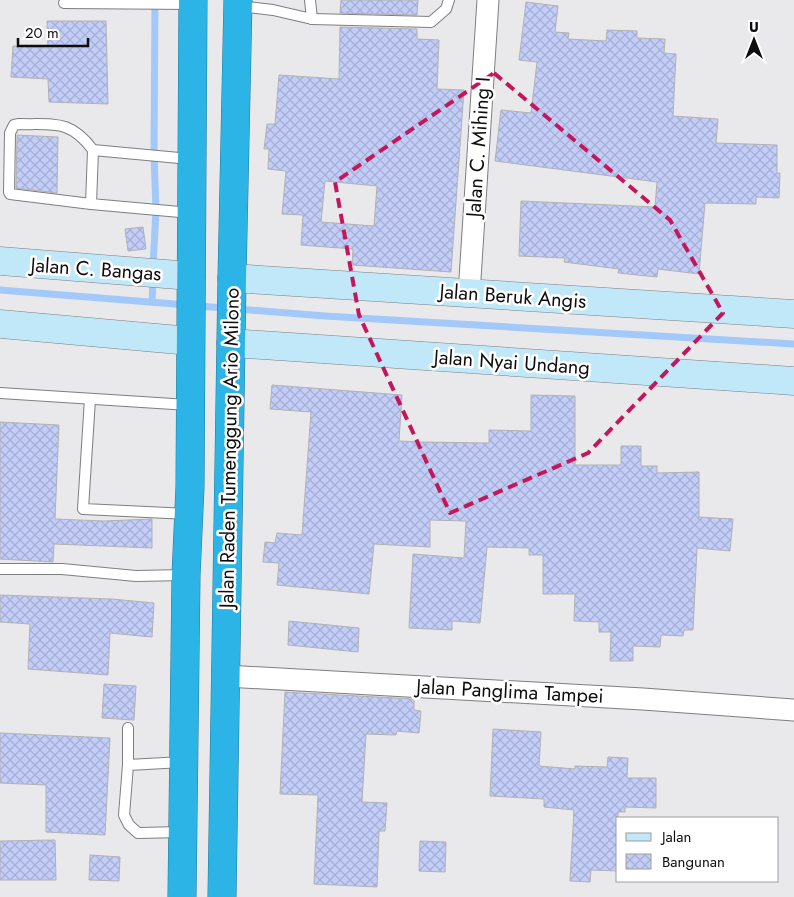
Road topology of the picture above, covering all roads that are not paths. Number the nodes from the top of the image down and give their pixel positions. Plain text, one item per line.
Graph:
1 (310, 0) edge
2 (449, 0) edge
3 (488, 0) edge
4 (138, 2) edge
5 (194, 2) edge
6 (64, 3) dead end
7 (238, 3) edge
8 (312, 19) junction
9 (93, 150) junction
10 (192, 159) junction
11 (91, 204) junction
12 (192, 213) junction
13 (0, 261) edge
14 (184, 280) junction
15 (232, 285) junction
16 (469, 294) junction
17 (794, 314) edge
18 (0, 324) edge
19 (190, 332) junction
20 (231, 335) junction
21 (794, 381) edge
22 (0, 393) edge
23 (90, 399) junction
24 (190, 405) junction
25 (189, 514) junction
26 (0, 569) edge
27 (186, 575) junction
28 (228, 576) junction
29 (226, 676) junction
30 (794, 710) edge
31 (128, 728) dead end
32 (185, 762) junction
33 (128, 765) junction
34 (184, 832) junction
35 (182, 897) edge
36 (222, 897) edge

1 - 8 lane
2 - 8 lane
3 - 16 street, Jalan C. Mihing I
4 - 5 lane
4 - 6 lane
5 - 10 highway, Jalan Raden Tumenggung Ario Milono
7 - 8 lane
7 - 15 highway, Jalan Raden Tumenggung Ario Milono
9 - 10 lane
9 - 11 lane
9 - 11 lane
10 - 12 highway, Jalan Raden Tumenggung Ario Milono
11 - 12 lane
12 - 14 highway, Jalan Raden Tumenggung Ario Milono
13 - 14 street, Jalan C. Bangas
14 - 19 highway, Jalan Raden Tumenggung Ario Milono
15 - 16 street, Jalan Beruk Angis
15 - 20 highway, Jalan Raden Tumenggung Ario Milono
16 - 17 street, Jalan Beruk Angis
18 - 19 street
19 - 24 highway, Jalan Raden Tumenggung Ario Milono
20 - 21 street, Jalan Nyai Undang
20 - 28 highway, Jalan Raden Tumenggung Ario Milono
22 - 23 lane
23 - 24 lane
23 - 25 lane
24 - 25 highway, Jalan Raden Tumenggung Ario Milono
25 - 27 highway, Jalan Raden Tumenggung Ario Milono
26 - 27 lane
27 - 28 highway
27 - 32 highway, Jalan Raden Tumenggung Ario Milono
28 - 29 highway, Jalan Raden Tumenggung Ario Milono
29 - 30 street, Jalan Panglima Tampei
29 - 36 highway, Jalan Raden Tumenggung Ario Milono
31 - 33 lane
32 - 33 lane
32 - 34 highway, Jalan Raden Tumenggung Ario Milono
33 - 34 lane
34 - 35 highway, Jalan Raden Tumenggung Ario Milono

